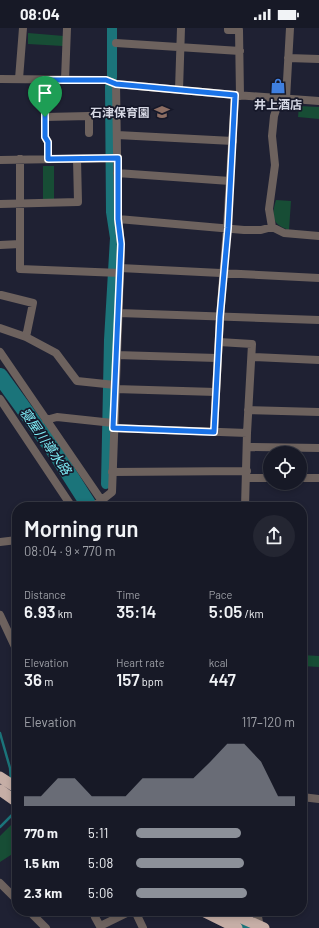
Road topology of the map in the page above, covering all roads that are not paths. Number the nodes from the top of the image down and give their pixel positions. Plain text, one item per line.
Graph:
1 (23, 28) edge
2 (66, 28) edge
3 (181, 28) edge
4 (228, 28) edge
5 (290, 28) edge
6 (116, 43) dead end
7 (181, 47) junction
8 (240, 50) junction
9 (288, 58) junction
10 (319, 59) edge
11 (0, 79) edge
12 (20, 80) junction
13 (45, 80) junction
14 (65, 80) junction
15 (116, 84) junction
16 (179, 90) junction
17 (237, 95) junction
18 (283, 98) junction
19 (319, 101) edge
20 (45, 117) junction
21 (90, 133) dead end
22 (117, 135) junction
23 (233, 141) junction
24 (118, 158) junction
25 (20, 159) junction
26 (48, 159) junction
27 (77, 159) junction
28 (0, 160) edge
29 (117, 173) junction
30 (230, 181) junction
31 (0, 204) edge
32 (20, 204) junction
33 (118, 219) junction
34 (272, 227) junction
35 (228, 228) junction
36 (319, 236) edge
37 (20, 244) junction
38 (0, 245) edge
39 (116, 272) junction
40 (223, 274) junction
41 (319, 278) edge
42 (1, 295) dead end
43 (119, 313) junction
44 (220, 317) junction
45 (319, 320) edge
46 (0, 328) edge
47 (26, 337) junction
48 (219, 342) junction
49 (0, 352) edge
50 (116, 355) junction
51 (252, 357) junction
52 (218, 358) junction
53 (319, 360) edge
54 (115, 387) junction
55 (216, 392) junction
56 (0, 399) edge
57 (248, 410) junction
58 (319, 412) edge
59 (46, 420) junction
60 (110, 424) junction
61 (214, 432) junction
62 (247, 433) junction
63 (247, 447) junction
64 (319, 448) edge
65 (112, 472) junction
66 (247, 474) junction
67 (263, 477) edge
68 (307, 478) edge
69 (319, 478) edge
70 (69, 502) edge
71 (100, 502) edge
72 (103, 502) edge
73 (245, 502) edge
74 (12, 541) edge
75 (0, 542) edge
76 (0, 615) edge
77 (12, 640) edge
78 (2, 785) edge
79 (12, 787) edge
80 (12, 796) edge
81 (307, 798) edge
82 (319, 799) edge
83 (0, 883) edge
84 (12, 895) edge
85 (34, 916) edge
86 (122, 916) edge
87 (137, 916) edge
88 (217, 916) edge
89 (258, 916) edge
90 (95, 917) dead end
91 (229, 920) edge
92 (101, 927) edge
93 (260, 927) edge
94 (46, 928) edge
95 (143, 928) edge

1 - 12 street
2 - 14 street
3 - 7 street
4 - 8 street
5 - 9 street
6 - 7 street
7 - 8 street
7 - 16 street
8 - 17 street
9 - 10 street
9 - 18 street
11 - 12 street
12 - 13 street
13 - 14 street
13 - 20 street
14 - 15 street
15 - 16 street
15 - 22 street
16 - 17 street
17 - 18 street
17 - 23 street
18 - 19 street
18 - 34 street
20 - 21 street
20 - 26 street
22 - 23 street
22 - 24 street
23 - 30 street
24 - 27 street
24 - 29 street
25 - 26 street
25 - 28 street
25 - 32 street
26 - 27 street
27 - 32 street
29 - 30 street
29 - 33 street
30 - 35 street
31 - 32 street
32 - 37 street
33 - 35 street
33 - 39 street
34 - 35 street
34 - 36 street
35 - 40 street
37 - 38 street
37 - 39 street
39 - 40 street
39 - 43 street
40 - 41 street
40 - 44 street
42 - 47 street
43 - 44 street
43 - 50 street
44 - 45 street
44 - 48 street
46 - 47 street
47 - 54 street
48 - 51 street
48 - 52 street
49 - 59 street
50 - 52 street
50 - 54 street
51 - 53 street
51 - 57 street
52 - 55 street
54 - 55 street
54 - 60 street
55 - 61 street
56 - 70 street
57 - 58 street
57 - 62 street
59 - 60 street
59 - 71 street
60 - 61 street
60 - 65 street
61 - 62 street
62 - 63 street
63 - 64 street
63 - 66 street
65 - 66 street
65 - 72 street
66 - 67 street
66 - 73 street
68 - 69 street
74 - 75 street
76 - 77 street
78 - 79 highway
78 - 80 highway
81 - 82 street
83 - 84 street
85 - 94 street
86 - 92 street
87 - 95 street
88 - 91 highway
89 - 93 street
90 - 92 street
91 - 93 highway

